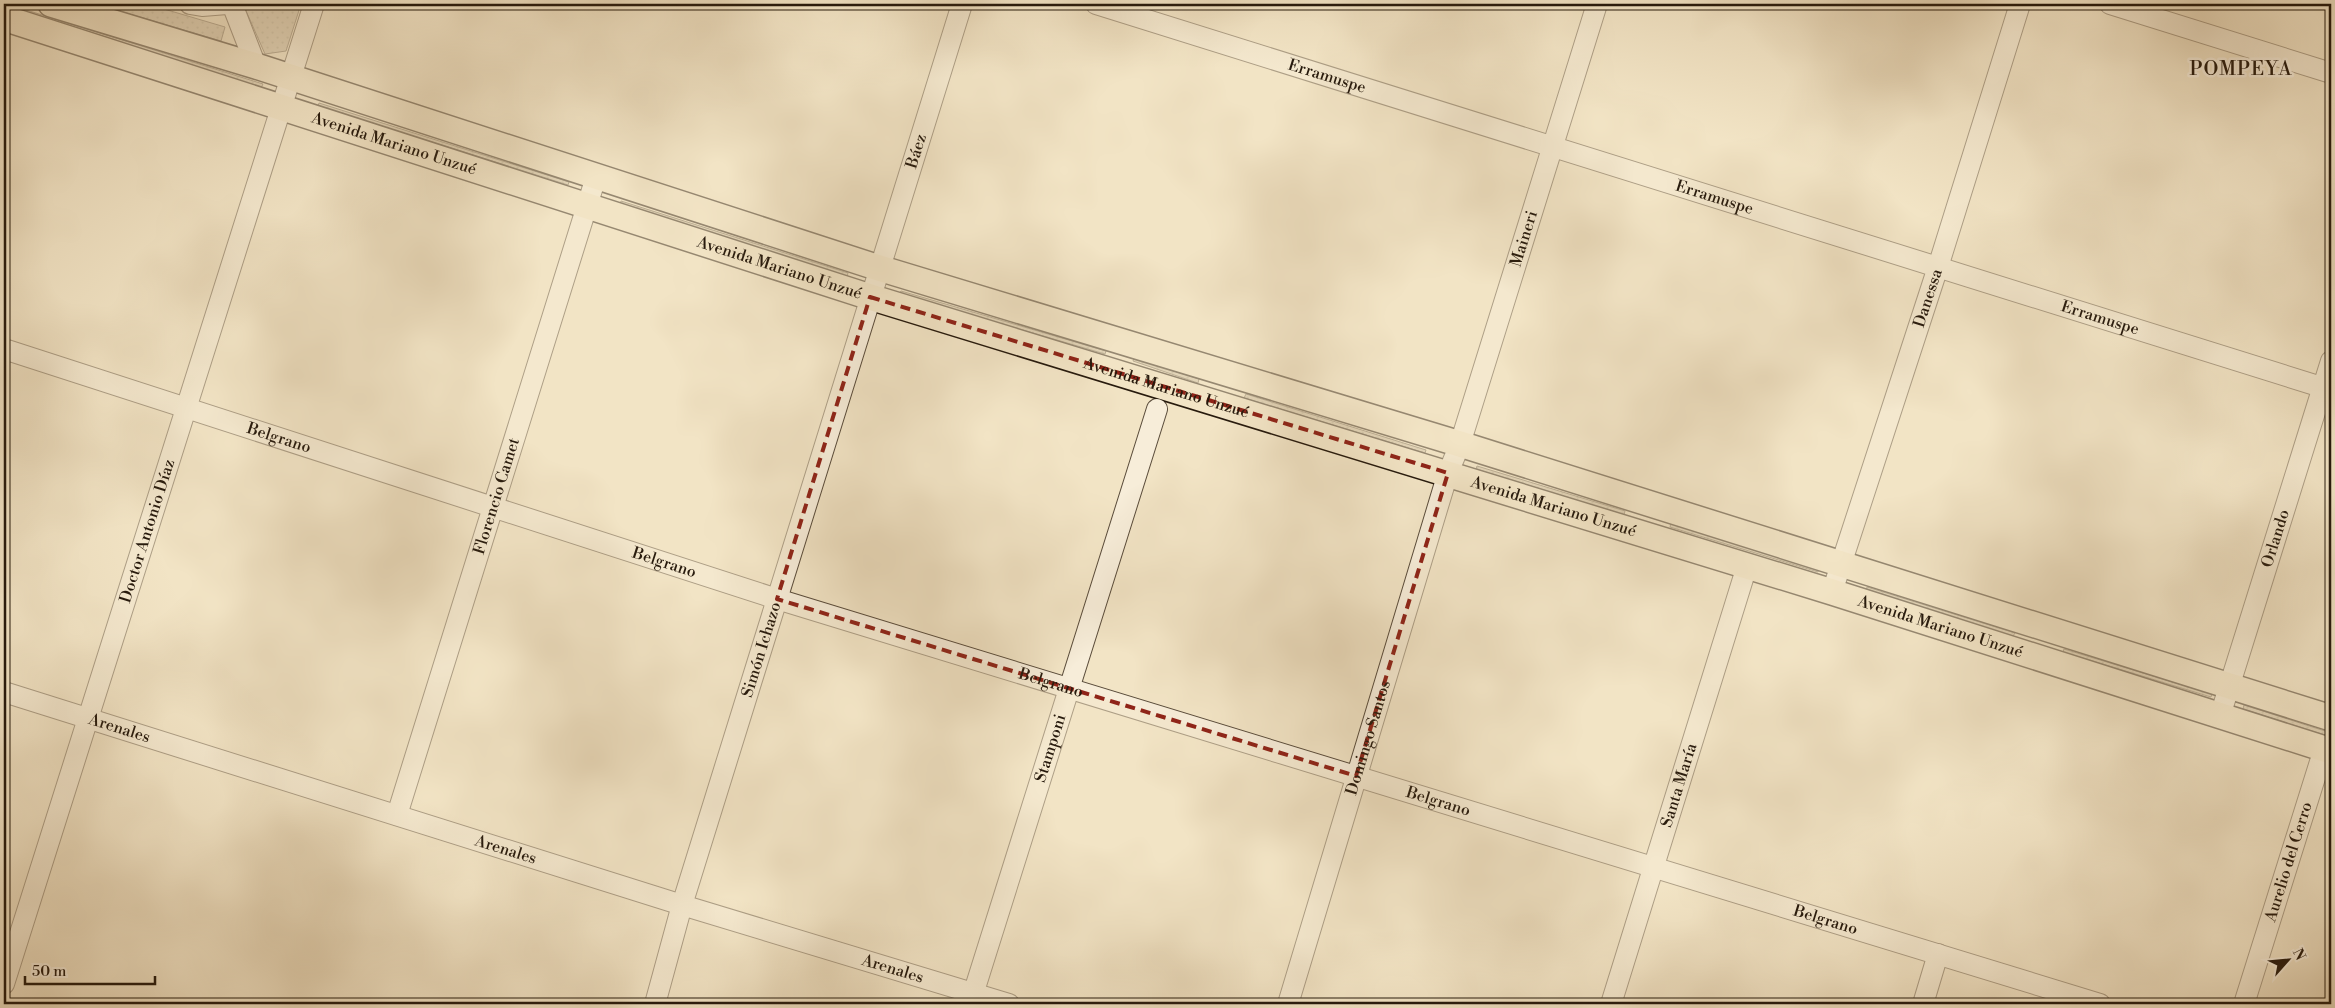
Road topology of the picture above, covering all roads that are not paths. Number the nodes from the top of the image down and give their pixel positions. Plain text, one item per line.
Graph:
1 (51, 4) edge
2 (190, 4) edge
3 (227, 4) edge
4 (232, 4) edge
5 (314, 4) edge
6 (962, 4) edge
7 (1096, 4) edge
8 (1597, 4) edge
9 (2020, 4) edge
10 (2110, 4) edge
11 (4, 18) edge
12 (256, 66) junction
13 (2331, 73) edge
14 (291, 78) junction
15 (280, 108) junction
16 (1554, 147) junction
17 (596, 177) junction
18 (587, 206) junction
19 (1938, 267) junction
20 (879, 268) junction
21 (870, 296) junction
22 (1124, 342) junction
23 (4, 350) edge
24 (2331, 362) edge
25 (1114, 371) junction
26 (1230, 375) junction
27 (2327, 389) edge
28 (1221, 404) junction
29 (186, 407) junction
30 (1157, 409) dead end
31 (1460, 444) junction
32 (1448, 473) junction
33 (1652, 504) junction
34 (494, 507) junction
35 (1645, 534) junction
36 (1842, 563) junction
37 (1747, 566) junction
38 (1832, 592) junction
39 (777, 599) junction
40 (2229, 686) junction
41 (1070, 688) junction
42 (4, 692) edge
43 (2220, 716) junction
44 (88, 718) junction
45 (2331, 718) edge
46 (2328, 750) edge
47 (1356, 776) junction
48 (397, 815) junction
49 (1653, 867) junction
50 (682, 905) junction
51 (1938, 954) junction
52 (4, 984) edge
53 (972, 999) edge
54 (655, 1004) edge
55 (1008, 1004) edge
56 (1288, 1004) edge
57 (1611, 1004) edge
58 (1922, 1004) edge
59 (2100, 1004) edge
60 (2244, 1004) edge

1 - 12 main road, Avenida Mariano Unzué
2 - 3 street
4 - 12 street
5 - 14 street, Doctor Antonio Díaz
6 - 20 street, Báez
7 - 16 street, Erramuspe
8 - 16 street, Maineri
9 - 19 street, Danessa
10 - 13 street
11 - 15 main road, Avenida Mariano Unzué
12 - 14 main road, Avenida Mariano Unzué
14 - 15 street, Doctor Antonio Díaz
14 - 17 main road, Avenida Mariano Unzué
15 - 18 main road, Avenida Mariano Unzué
15 - 29 street, Doctor Antonio Díaz
16 - 19 street, Erramuspe
16 - 31 street, Maineri
17 - 18 street, Florencio Camet
17 - 20 main road, Avenida Mariano Unzué
18 - 21 main road, Avenida Mariano Unzué
18 - 34 street, Florencio Camet
19 - 27 street, Erramuspe
19 - 36 street, Danessa
20 - 21 street, Báez
20 - 22 main road, Avenida Mariano Unzué
21 - 25 main road, Avenida Mariano Unzué
21 - 39 street, Simón Ichazo
22 - 25 main road
22 - 26 main road, Avenida Mariano Unzué
23 - 29 street, Belgrano
24 - 27 street, Orlando
25 - 28 main road, Avenida Mariano Unzué
26 - 28 main road
26 - 31 main road, Avenida Mariano Unzué
27 - 40 street, Orlando
28 - 32 main road, Avenida Mariano Unzué
29 - 34 street, Belgrano
29 - 44 street, Doctor Antonio Díaz
30 - 41 street, Stamponi
31 - 32 street, Maineri
31 - 33 main road, Avenida Mariano Unzué
32 - 35 main road, Avenida Mariano Unzué
32 - 47 street, Domingo Santos
33 - 35 main road
33 - 36 main road, Avenida Mariano Unzué
34 - 39 street, Belgrano
34 - 48 street, Florencio Camet
35 - 37 main road, Avenida Mariano Unzué
36 - 38 street, Danessa
36 - 40 main road, Avenida Mariano Unzué
37 - 38 main road, Avenida Mariano Unzué
37 - 49 street, Santa María
38 - 43 main road, Avenida Mariano Unzué
39 - 41 street, Belgrano
39 - 50 street, Simón Ichazo
40 - 43 street, Orlando
40 - 45 main road, Avenida Mariano Unzué
41 - 47 street, Belgrano
41 - 53 street, Stamponi
42 - 44 street, Arenales
43 - 46 main road, Avenida Mariano Unzué
44 - 48 street, Arenales
44 - 52 street, Doctor Antonio Díaz
46 - 60 street, Aurelio del Cerro
47 - 49 street, Belgrano
47 - 56 street, Domingo Santos
48 - 50 street, Arenales
49 - 51 street, Belgrano
49 - 57 street, Santa María
50 - 53 street, Arenales
50 - 54 street, Simón Ichazo
51 - 58 street
51 - 59 street, Belgrano
53 - 55 street, Arenales

